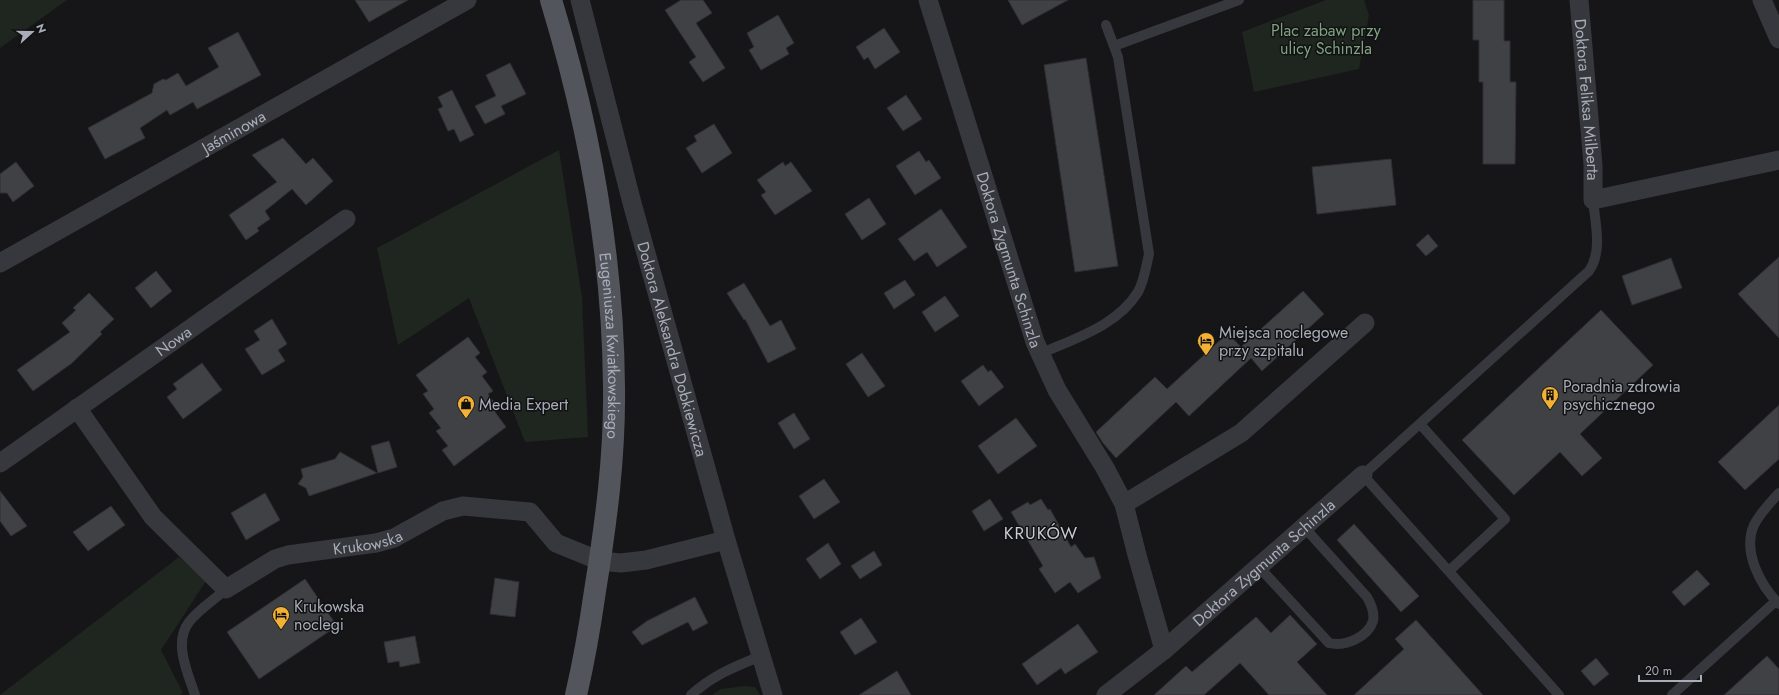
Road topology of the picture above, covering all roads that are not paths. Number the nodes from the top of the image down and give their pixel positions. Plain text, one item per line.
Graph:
1 (467, 0) edge
2 (551, 0) edge
3 (580, 0) edge
4 (928, 0) edge
5 (1240, 0) edge
6 (1579, 0) edge
7 (1762, 0) edge
8 (1106, 25) dead end
9 (1779, 39) edge
10 (1114, 46) junction
11 (1779, 160) edge
12 (1593, 200) junction
13 (346, 219) dead end
14 (0, 263) edge
15 (1365, 323) dead end
16 (1040, 354) junction
17 (77, 408) junction
18 (1420, 424) junction
19 (0, 462) edge
20 (1363, 475) junction
21 (1779, 493) edge
22 (1124, 504) junction
23 (1304, 527) junction
24 (726, 540) junction
25 (600, 561) junction
26 (1259, 567) junction
27 (1448, 571) junction
28 (226, 589) junction
29 (1777, 603) edge
30 (1164, 650) junction
31 (761, 656) junction
32 (195, 695) edge
33 (576, 695) edge
34 (691, 695) edge
35 (773, 695) edge
36 (1106, 695) edge
37 (1559, 695) edge
38 (1672, 695) edge

1 - 14 street, Jaśminowa
2 - 25 main road, Eugeniusza Kwiatkowskiego
3 - 24 street, Doktora Aleksandra Dobkiewicza
4 - 16 street, Doktora Zygmunta Schinzla
5 - 10 lane
6 - 12 street, Doktora Feliksa Milberta
7 - 9 street
8 - 10 lane
10 - 16 lane
11 - 12 street
12 - 18 lane
13 - 17 street, Nowa
15 - 22 street
16 - 22 street, Doktora Zygmunta Schinzla
17 - 19 street, Nowa
17 - 28 street
18 - 20 lane
18 - 27 lane
20 - 23 street, Doktora Zygmunta Schinzla
20 - 27 lane
21 - 29 lane
22 - 30 street, Doktora Zygmunta Schinzla
23 - 26 street, Doktora Zygmunta Schinzla
23 - 26 lane
24 - 25 street, Krukowska
24 - 31 street, Doktora Aleksandra Dobkiewicza
25 - 28 street, Krukowska
25 - 33 main road, Eugeniusza Kwiatkowskiego
26 - 30 street, Doktora Zygmunta Schinzla
27 - 37 lane
28 - 32 lane
29 - 38 lane
30 - 36 street, Doktora Zygmunta Schinzla
31 - 34 lane
31 - 35 street, Doktora Aleksandra Dobkiewicza

